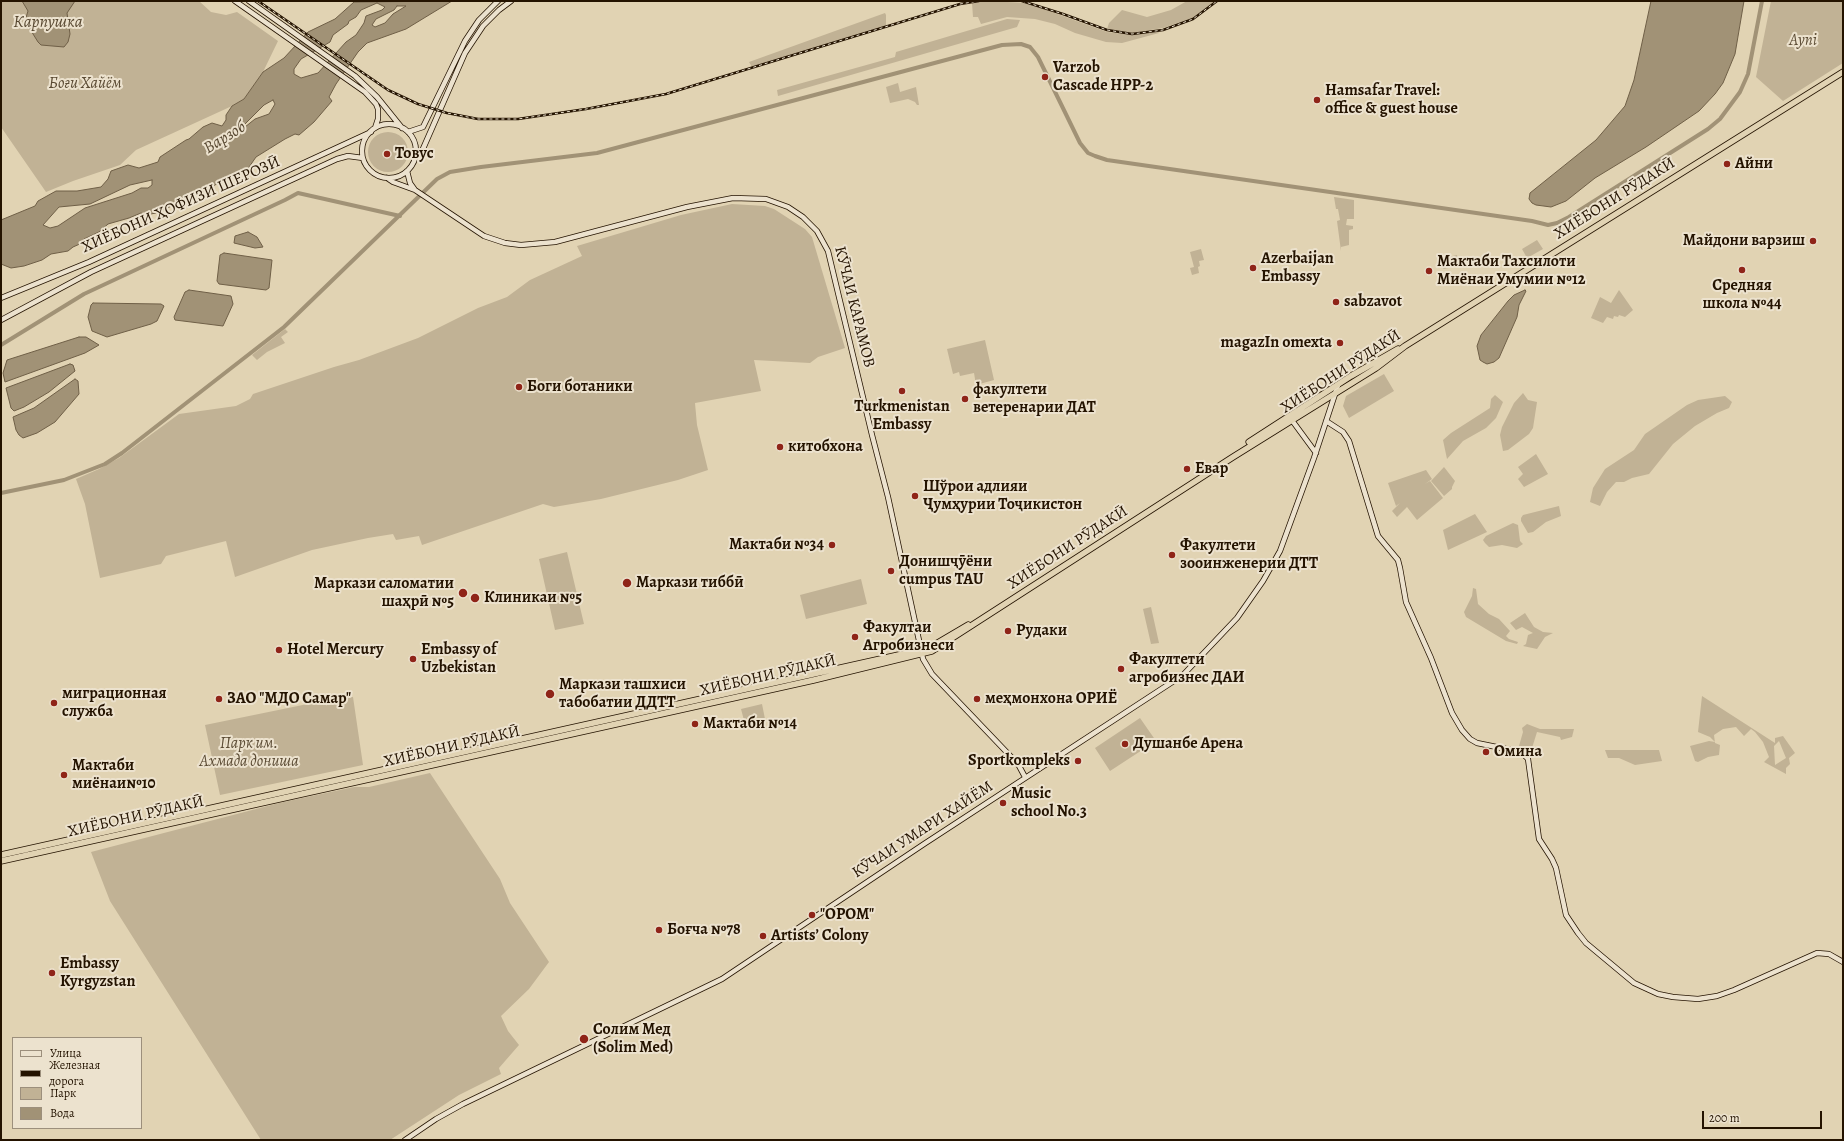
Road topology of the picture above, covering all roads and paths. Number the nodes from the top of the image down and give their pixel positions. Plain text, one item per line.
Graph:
1 (235, 1) edge
2 (249, 1) edge
3 (498, 1) edge
4 (511, 1) edge
5 (1843, 72) edge
6 (375, 128) junction
7 (402, 128) junction
8 (371, 132) junction
9 (408, 132) junction
10 (415, 156) junction
11 (363, 158) junction
12 (407, 171) junction
13 (387, 178) junction
14 (415, 190) junction
15 (1, 298) edge
16 (1, 320) edge
17 (1405, 346) junction
18 (1338, 385) junction
19 (1336, 392) junction
20 (1291, 418) junction
21 (1326, 421) junction
22 (1316, 453) junction
23 (921, 652) junction
24 (1025, 778) junction
25 (1, 855) edge
26 (1, 861) edge
27 (1843, 962) edge
28 (405, 1140) edge

1 - 6 main road
2 - 7 main road
3 - 9 main road
4 - 10 main road
5 - 17 highway, ХИЁБОНИ РӮДАКӢ
6 - 7 main road
6 - 8 main road, ХИЁБОНИ ҲОФИЗИ ШЕРОЗӢ
7 - 9 main road
8 - 11 main road, ХИЁБОНИ ҲОФИЗИ ШЕРОЗӢ
8 - 15 main road, ХИЁБОНИ ҲОФИЗИ ШЕРОЗӢ
9 - 10 main road
10 - 12 main road
11 - 13 main road
11 - 16 main road, ХИЁБОНИ ҲОФИЗИ ШЕРОЗӢ
12 - 13 main road
12 - 14 main road
13 - 14 main road, КӮЧАИ КАРАМОВ
14 - 23 main road, КӮЧАИ КАРАМОВ
17 - 18 highway
17 - 19 highway, ХИЁБОНИ РӮДАКӢ
18 - 19 main road, КӮЧАИ УМАРИ ХАЙЁМ
18 - 20 highway
19 - 20 highway, ХИЁБОНИ РӮДАКӢ
19 - 21 main road, КӮЧАИ УМАРИ ХАЙЁМ
20 - 22 main road
20 - 23 highway
21 - 22 main road, КӮЧАИ УМАРИ ХАЙЁМ
21 - 27 main road
22 - 24 main road, КӮЧАИ УМАРИ ХАЙЁМ
23 - 24 main road, КӮЧАИ КАРАМОВ
23 - 25 highway
23 - 26 highway, ХИЁБОНИ РӮДАКӢ
24 - 28 main road, КӮЧАИ УМАРИ ХАЙЁМ

